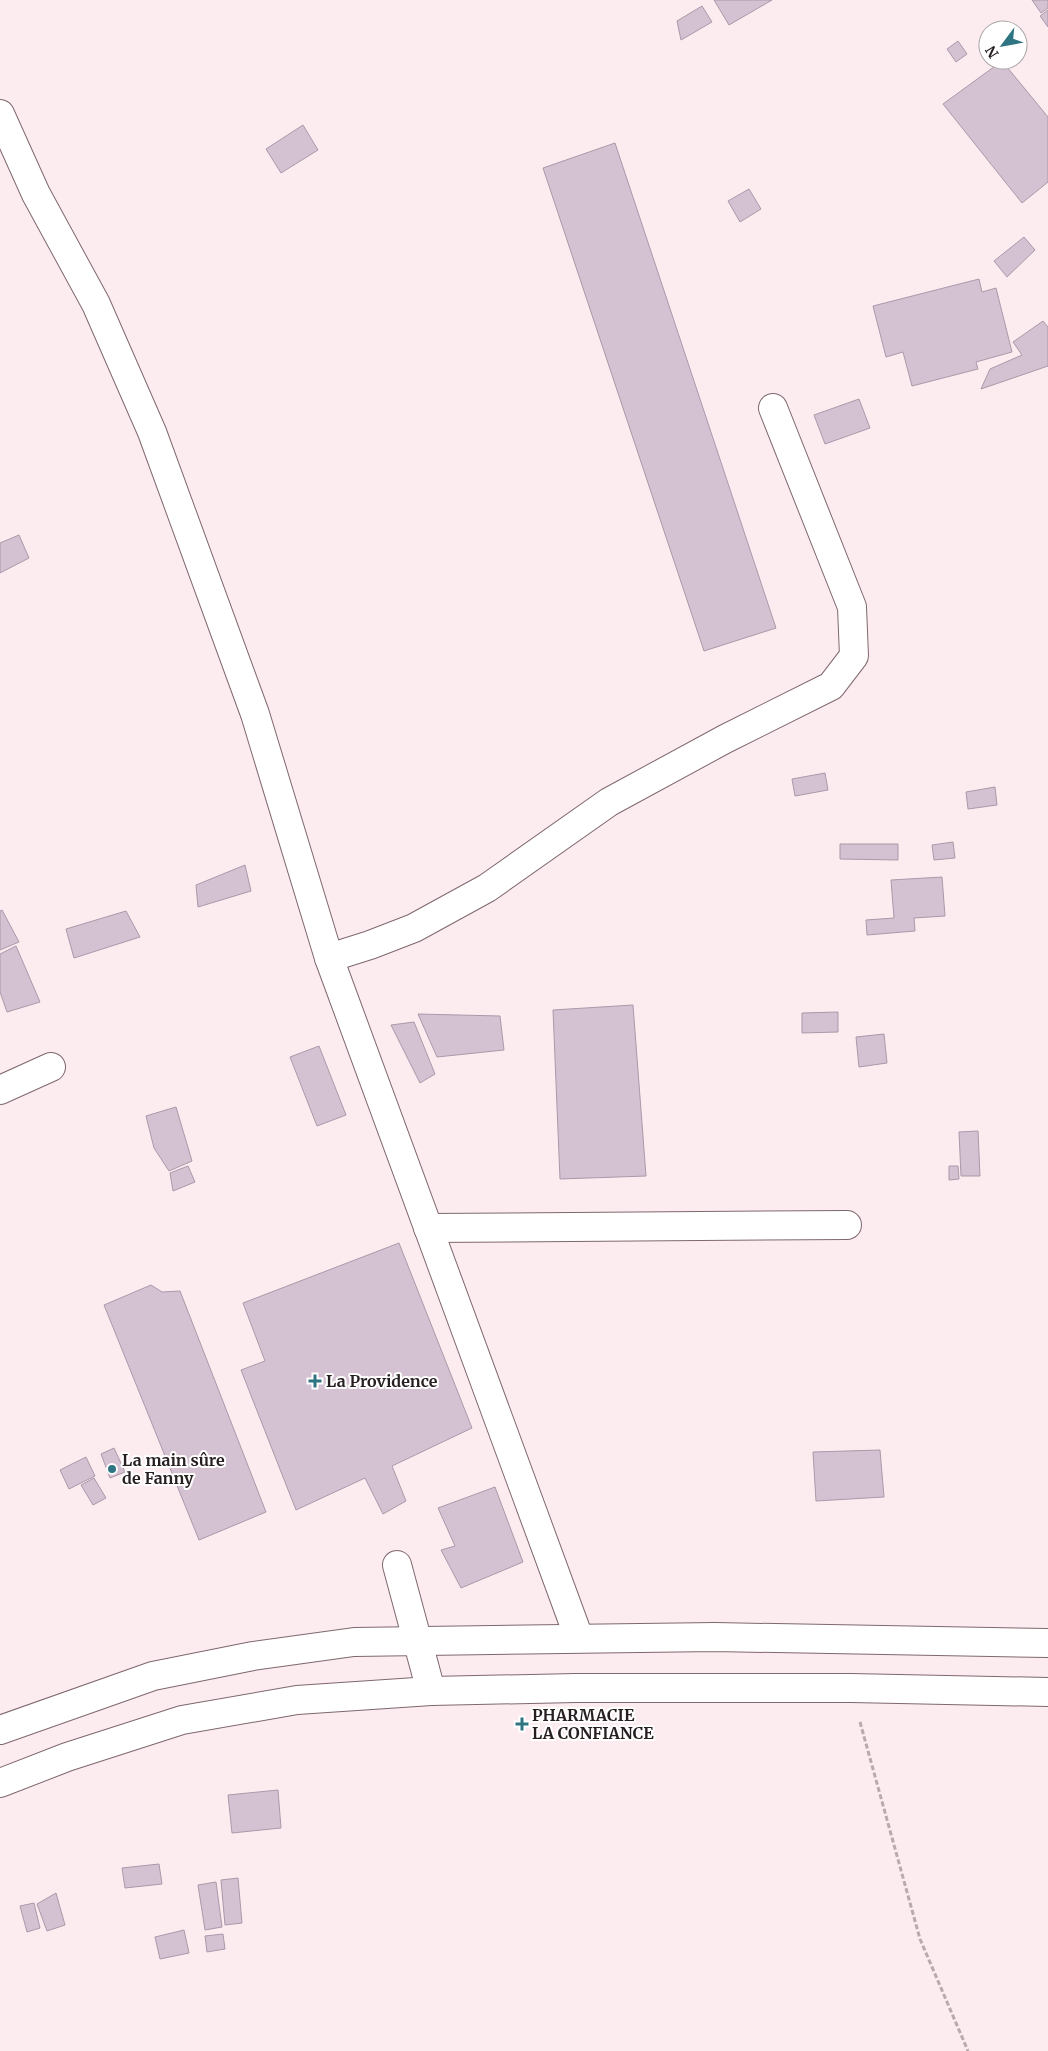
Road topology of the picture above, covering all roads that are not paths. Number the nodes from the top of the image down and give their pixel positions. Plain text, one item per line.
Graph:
1 (0, 114) edge
2 (773, 408) dead end
3 (329, 958) junction
4 (51, 1067) dead end
5 (0, 1090) edge
6 (847, 1225) dead end
7 (428, 1228) junction
8 (397, 1565) dead end
9 (579, 1638) junction
10 (417, 1640) junction
11 (1048, 1643) edge
12 (431, 1691) junction
13 (1048, 1692) edge
14 (0, 1730) edge
15 (0, 1782) edge

1 - 3 street
2 - 3 street
3 - 7 street
4 - 5 street
6 - 7 street
7 - 9 street
8 - 10 street
9 - 10 street
9 - 11 street
10 - 12 street
10 - 14 street
12 - 13 street
12 - 15 street

